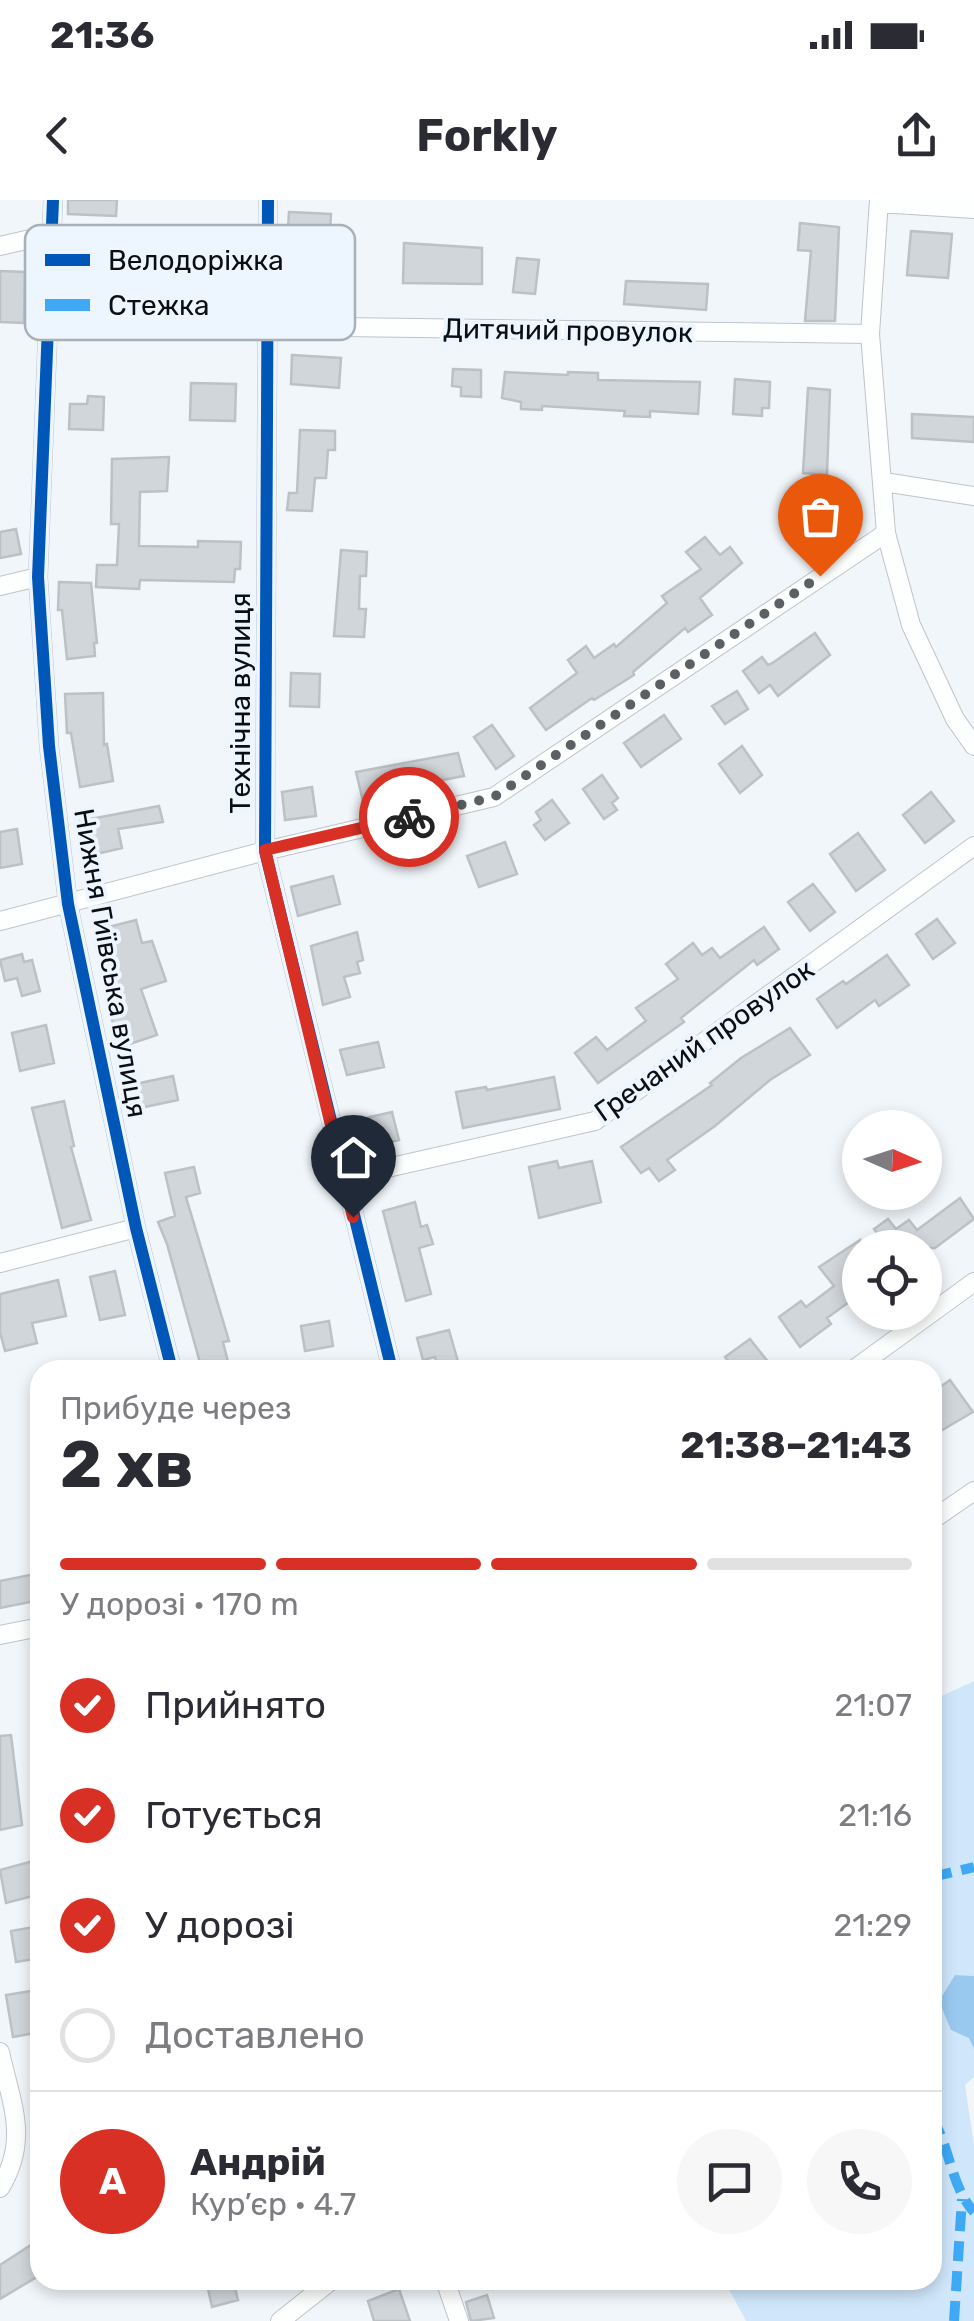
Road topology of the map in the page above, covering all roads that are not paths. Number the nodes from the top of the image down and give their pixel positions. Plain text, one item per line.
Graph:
1 (268, 200) edge
2 (879, 202) edge
3 (974, 209) edge
4 (268, 225) edge
5 (25, 240) edge
6 (0, 246) edge
7 (355, 327) edge
8 (870, 334) junction
9 (48, 340) edge
10 (267, 340) edge
11 (884, 482) junction
12 (974, 496) edge
13 (886, 532) junction
14 (38, 578) junction
15 (0, 586) edge
16 (974, 746) edge
17 (974, 846) edge
18 (265, 850) junction
19 (68, 904) junction
20 (0, 921) edge
21 (343, 1178) junction
22 (136, 1228) junction
23 (0, 1263) edge
24 (974, 1282) edge
25 (169, 1360) edge
26 (389, 1360) edge
27 (867, 1360) edge
28 (974, 1491) edge
29 (942, 1513) edge
30 (30, 1628) edge
31 (0, 1635) edge
32 (0, 2052) edge
33 (0, 2188) edge
34 (319, 2290) edge
35 (448, 2290) edge
36 (280, 2321) edge
37 (459, 2321) edge

1 - 4 street, Технічна вулиця
2 - 3 street
2 - 8 street
5 - 6 street
7 - 8 street, Дитячий провулок
8 - 11 street
9 - 14 street, Нижня Гиївська вулиця
10 - 18 street, Технічна вулиця
11 - 12 street
11 - 13 street
13 - 16 street
13 - 18 street
14 - 15 street
14 - 19 street, Нижня Гиївська вулиця
17 - 21 street, Гречаний провулок
18 - 19 street
18 - 21 street, Технічна вулиця
19 - 20 street
19 - 22 street, Нижня Гиївська вулиця
21 - 26 street, Технічна вулиця
22 - 23 street
22 - 25 street, Нижня Гиївська вулиця
24 - 27 street
28 - 29 street
30 - 31 street
32 - 33 street
34 - 36 street
35 - 37 street

